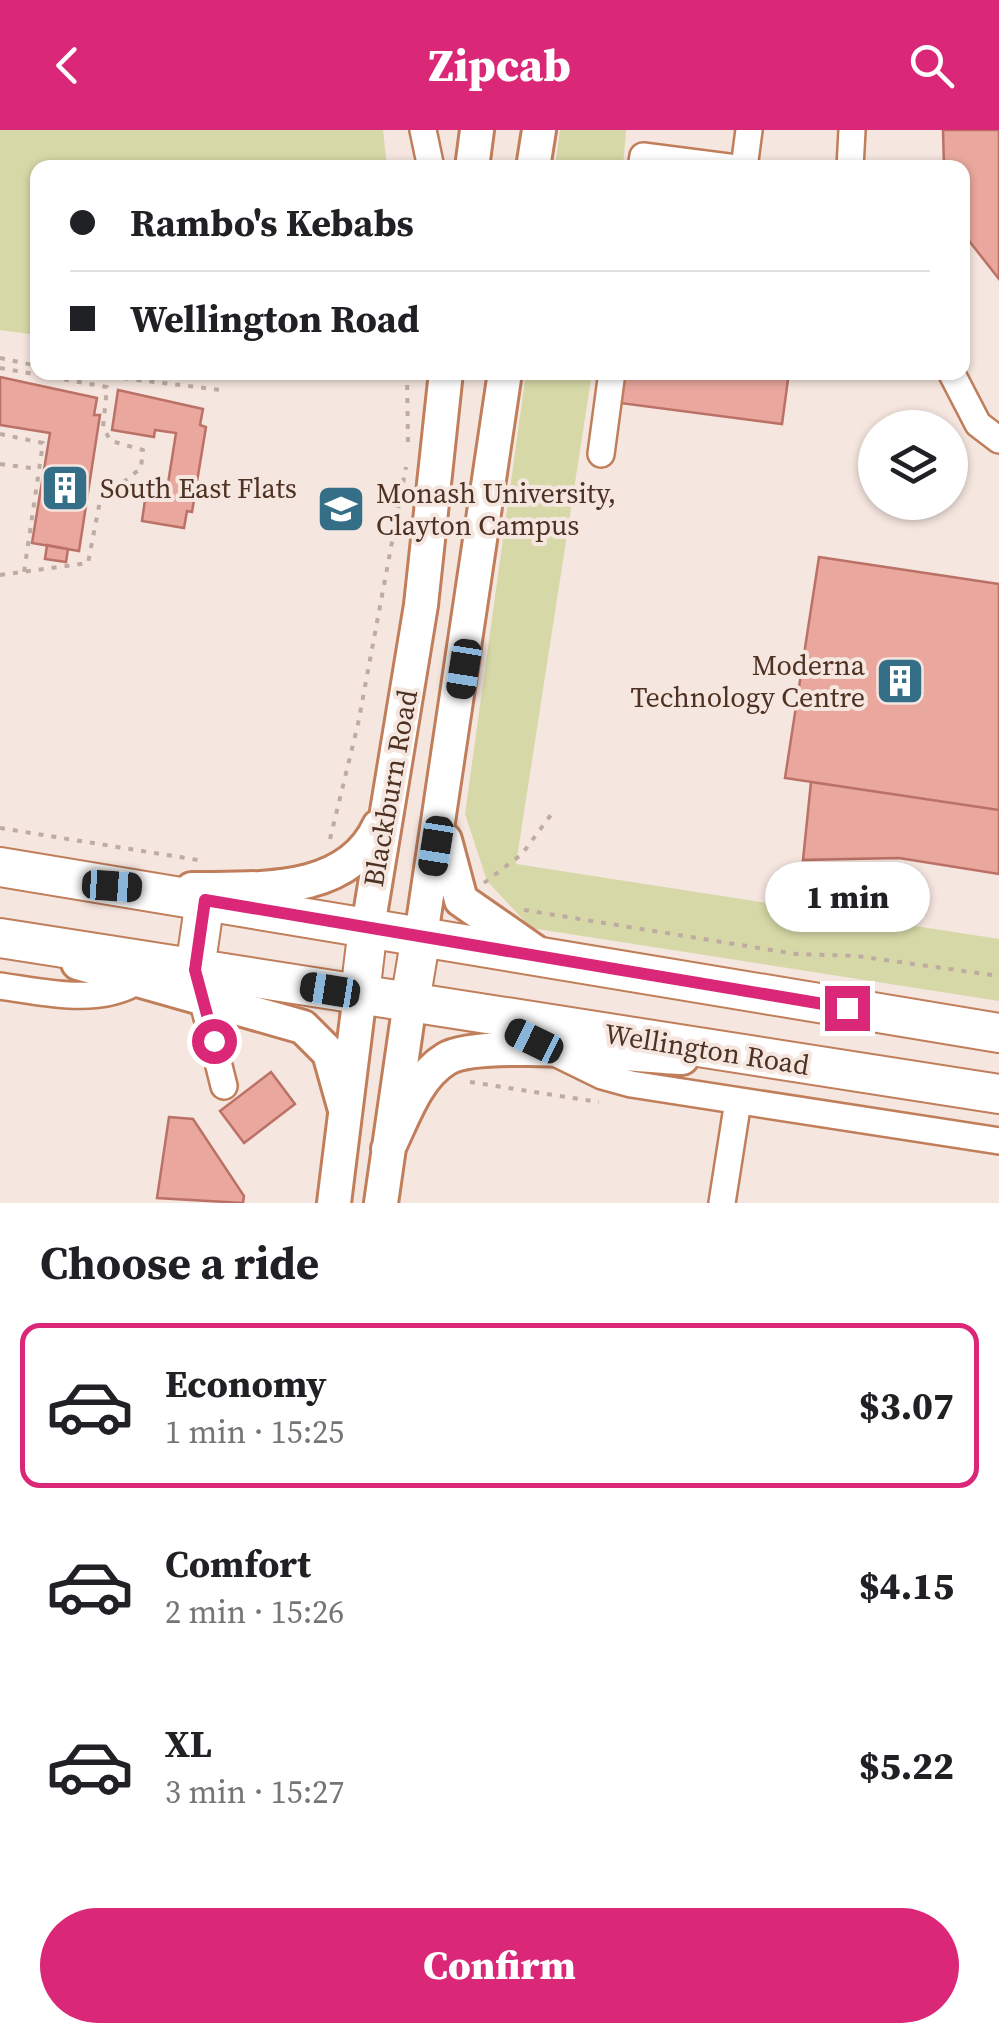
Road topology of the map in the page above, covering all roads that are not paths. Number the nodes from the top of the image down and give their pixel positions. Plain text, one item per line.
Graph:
1 (424, 130) edge
2 (477, 130) edge
3 (539, 130) edge
4 (749, 130) edge
5 (852, 130) edge
6 (430, 160) edge
7 (473, 160) edge
8 (535, 160) edge
9 (642, 160) edge
10 (673, 160) edge
11 (745, 160) edge
12 (850, 160) edge
13 (445, 380) edge
14 (503, 380) edge
15 (611, 380) edge
16 (955, 380) edge
17 (999, 440) edge
18 (601, 454) dead end
19 (386, 811) junction
20 (440, 816) junction
21 (0, 867) edge
22 (206, 894) junction
23 (368, 927) junction
24 (421, 936) junction
25 (0, 938) edge
26 (542, 957) junction
27 (147, 972) junction
28 (199, 984) junction
29 (0, 986) edge
30 (360, 994) junction
31 (410, 1002) junction
32 (477, 1013) junction
33 (999, 1033) edge
34 (555, 1053) junction
35 (798, 1063) junction
36 (224, 1086) dead end
37 (999, 1094) edge
38 (738, 1100) junction
39 (345, 1110) junction
40 (999, 1141) edge
41 (388, 1149) junction
42 (334, 1203) edge
43 (381, 1203) edge
44 (722, 1203) edge

1 - 6 street
2 - 7 main road
3 - 8 main road
4 - 11 street
5 - 12 street
9 - 10 street
13 - 19 main road, Blackburn Road
14 - 20 main road, Blackburn Road
15 - 18 street
16 - 17 street
19 - 22 main road
19 - 23 main road, Blackburn Road
20 - 24 main road, Blackburn Road
20 - 26 main road
21 - 22 highway
22 - 23 highway
22 - 28 highway
23 - 24 highway
23 - 30 highway, Blackburn Road
24 - 26 highway
24 - 31 highway, Blackburn Road
25 - 27 highway, Wellington Road
26 - 33 highway
27 - 28 highway, Wellington Road
27 - 29 street
28 - 30 highway, Wellington Road
28 - 36 street
28 - 39 main road
30 - 31 highway, Wellington Road
30 - 39 main road, Blackburn Road
31 - 32 highway, Wellington Road
31 - 41 main road, Blackburn Road
32 - 34 main road
32 - 35 highway, Wellington Road
34 - 35 main road
34 - 38 street
34 - 41 main road
35 - 37 highway, Wellington Road
38 - 40 street
38 - 44 street
39 - 42 main road, Blackburn Road
41 - 43 main road, Blackburn Road

